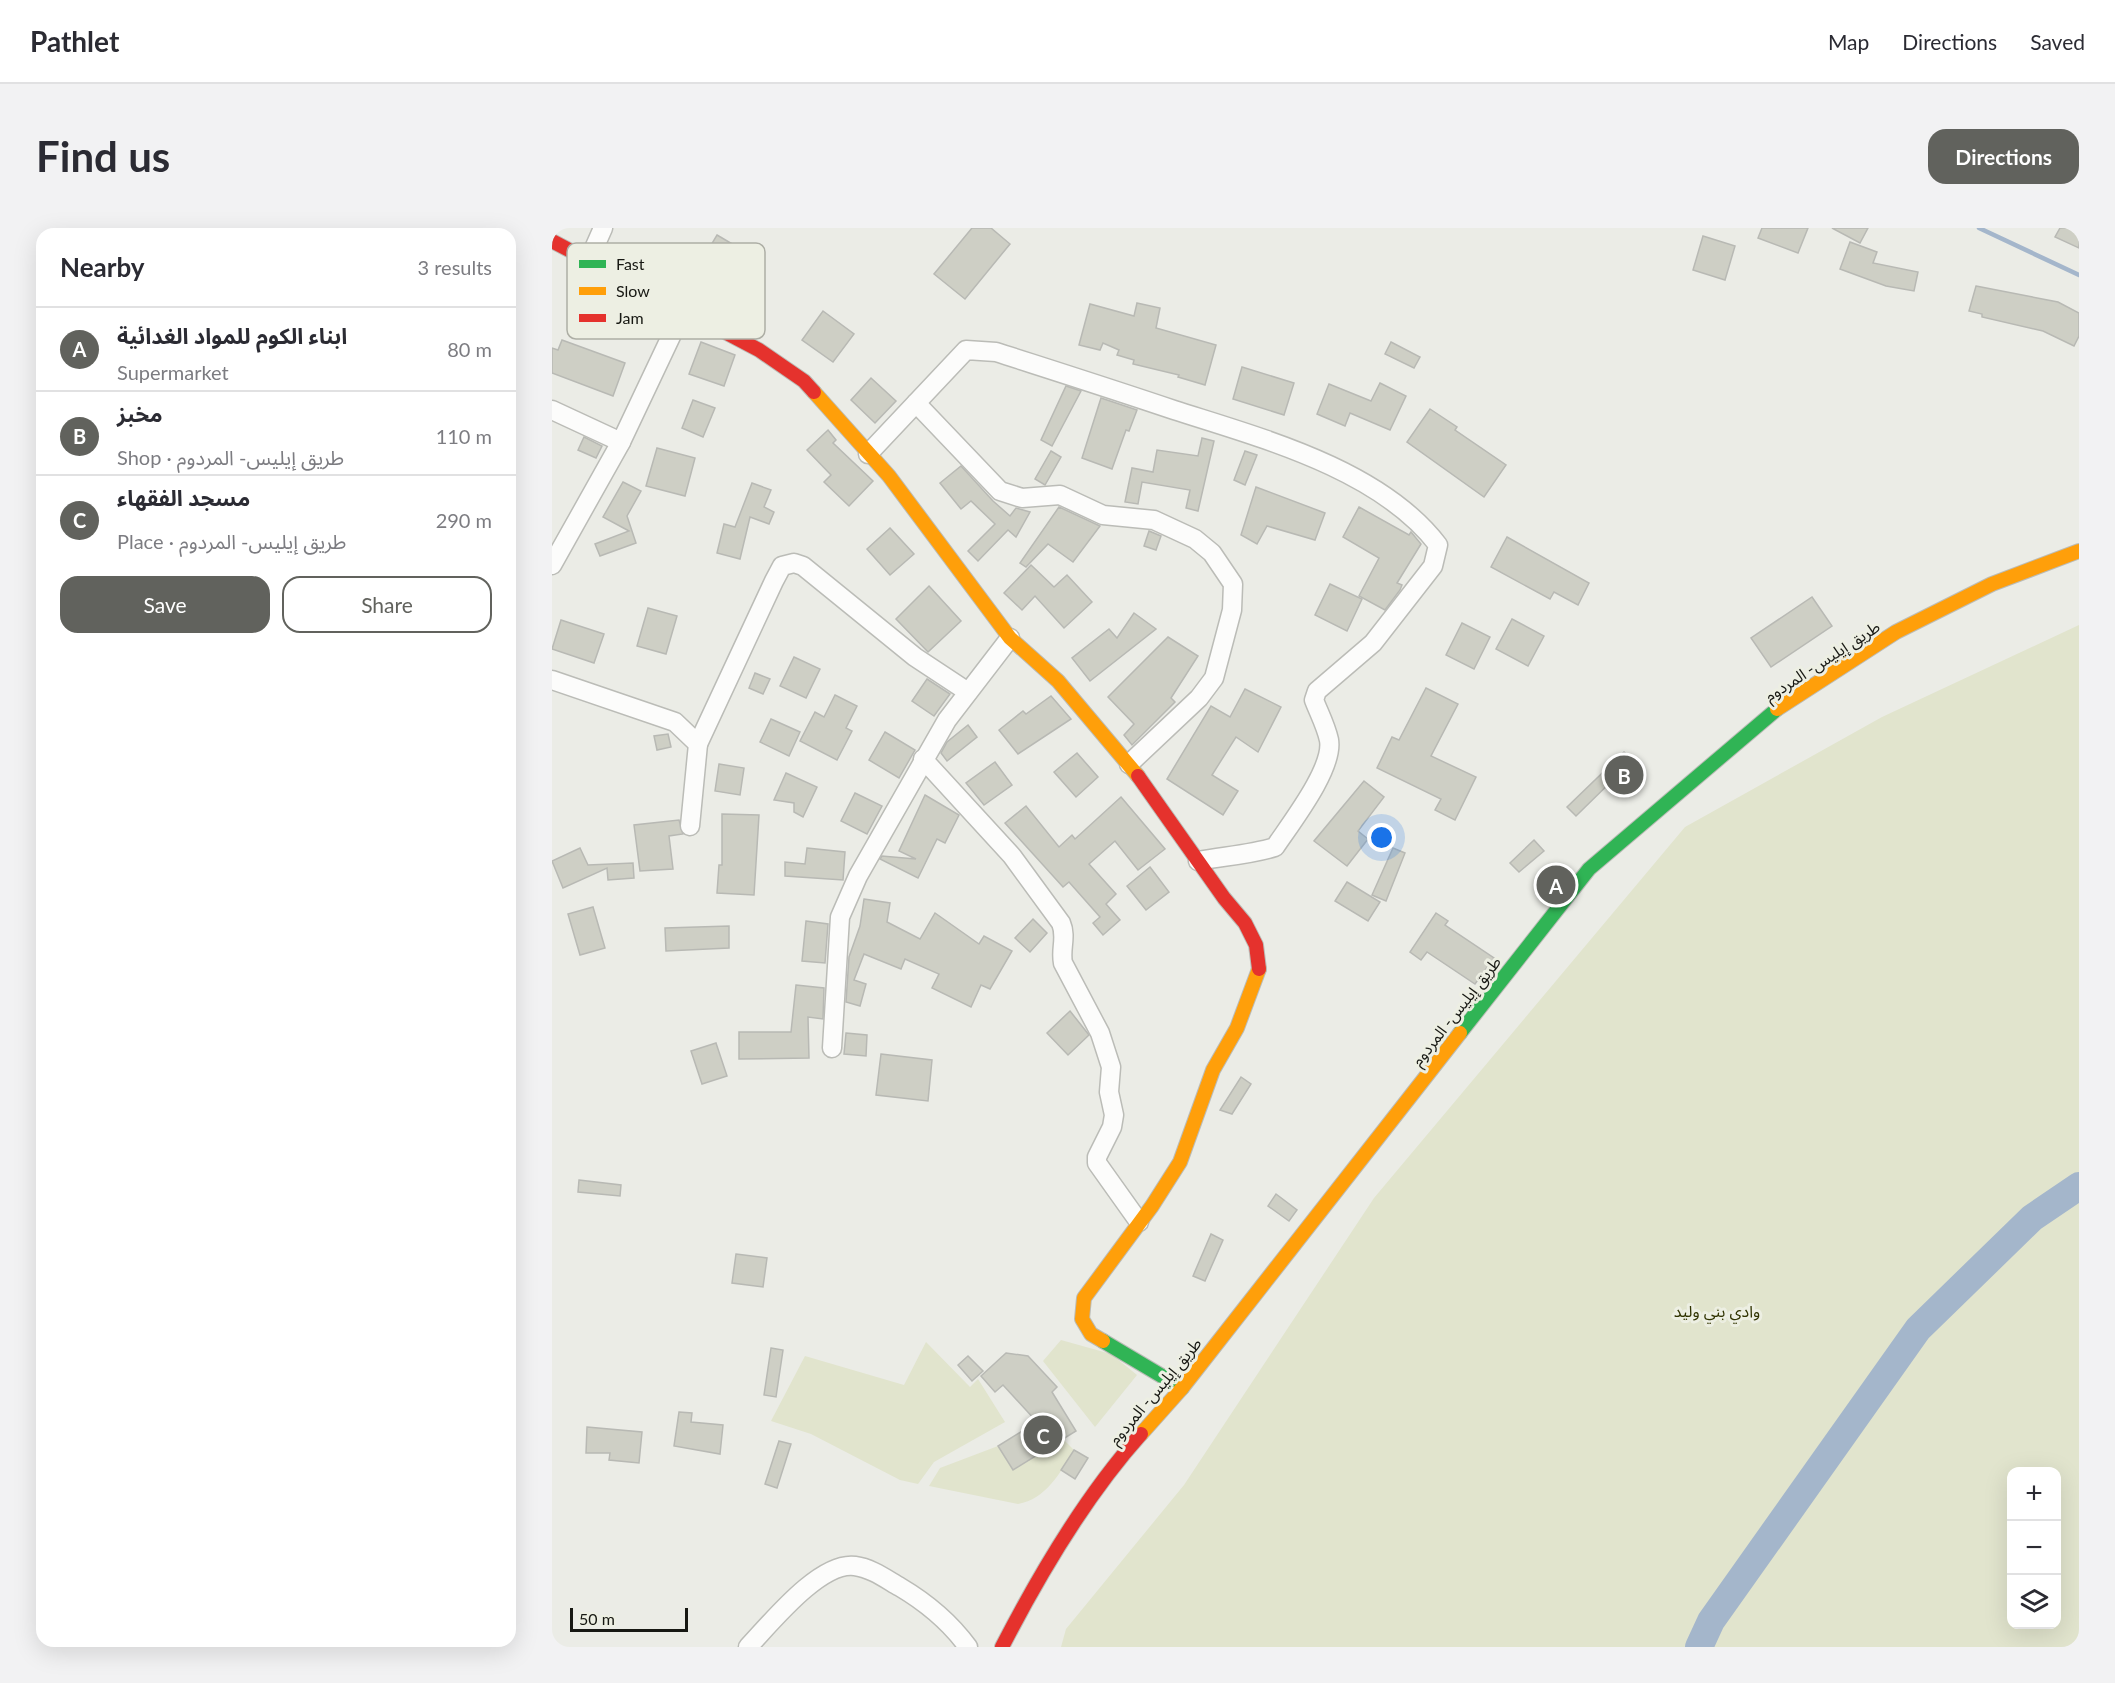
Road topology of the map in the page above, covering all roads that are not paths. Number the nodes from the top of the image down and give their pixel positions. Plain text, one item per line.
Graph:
1 (603, 228) edge
2 (552, 241) edge
3 (596, 243) edge
4 (567, 250) edge
5 (670, 339) edge
6 (738, 339) edge
7 (916, 403) junction
8 (552, 410) edge
9 (621, 442) junction
10 (868, 454) junction
11 (2079, 551) edge
12 (552, 565) edge
13 (1010, 638) junction
14 (552, 680) edge
15 (968, 692) junction
16 (698, 744) junction
17 (923, 759) junction
18 (1129, 764) junction
19 (690, 826) dead end
20 (1198, 861) junction
21 (832, 1048) dead end
22 (1139, 1222) junction
23 (1182, 1388) junction
24 (748, 1647) edge
25 (968, 1647) edge
26 (1002, 1647) edge

1 - 3 street
2 - 4 main road
5 - 9 street
6 - 10 main road
7 - 10 street
7 - 18 street
7 - 20 street
8 - 9 street
9 - 12 street
10 - 13 main road
11 - 23 main road, طريق إيليس- المردوم
13 - 15 street
13 - 18 main road
14 - 16 street
15 - 16 street
15 - 17 street
16 - 19 street
17 - 21 street
17 - 22 street
18 - 20 main road
20 - 22 main road
22 - 23 main road
23 - 26 main road, طريق إيليس- المردوم
24 - 25 street

